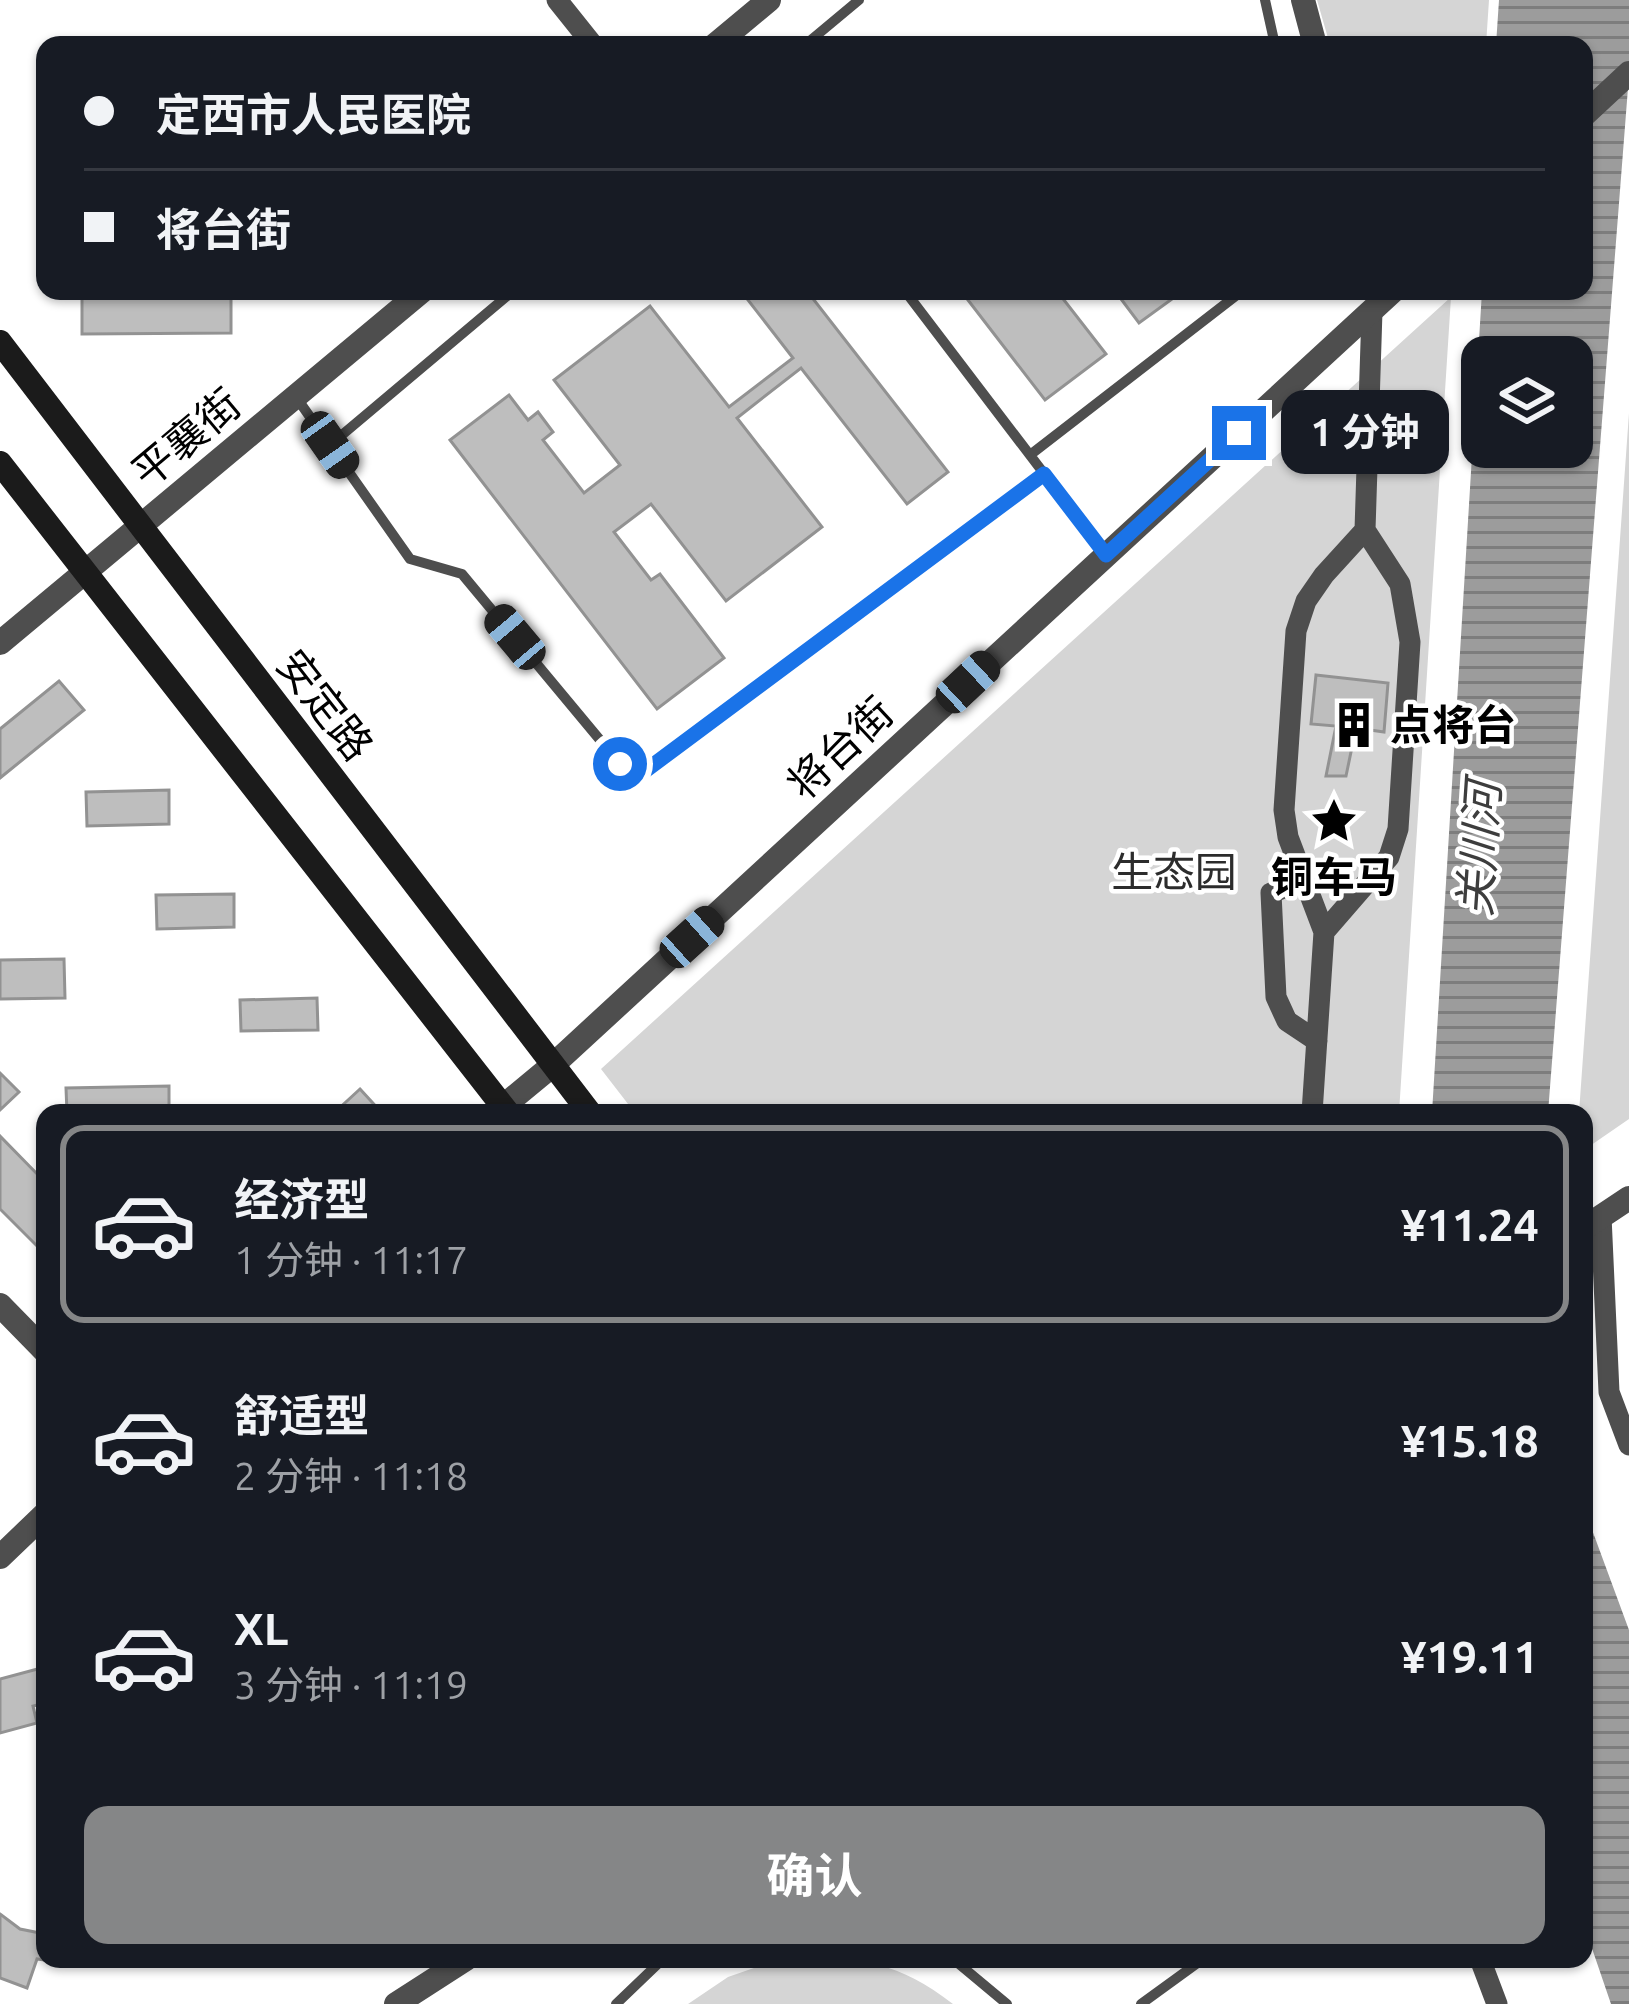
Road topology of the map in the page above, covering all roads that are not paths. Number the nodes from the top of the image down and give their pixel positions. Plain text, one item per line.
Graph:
1 (557, 0) edge
2 (769, 0) edge
3 (859, 0) edge
4 (1265, 0) edge
5 (1303, 0) edge
6 (586, 36) edge
7 (726, 36) edge
8 (817, 36) edge
9 (1273, 36) edge
10 (1313, 36) edge
11 (1629, 73) edge
12 (1593, 107) edge
13 (411, 300) edge
14 (502, 300) edge
15 (912, 300) edge
16 (1230, 300) edge
17 (1370, 301) edge
18 (0, 342) edge
19 (296, 397) junction
20 (330, 445) junction
21 (1030, 455) junction
22 (0, 463) edge
23 (1044, 474) junction
24 (139, 528) junction
25 (1365, 530) junction
26 (1106, 555) junction
27 (84, 570) junction
28 (0, 643) edge
29 (1304, 880) junction
30 (1324, 932) junction
31 (1317, 1041) junction
32 (553, 1065) junction
33 (497, 1104) edge
34 (510, 1104) edge
35 (583, 1104) edge
36 (1313, 1104) edge
37 (1629, 1198) edge
38 (1593, 1222) edge
39 (0, 1305) edge
40 (36, 1342) edge
41 (1629, 1445) edge
42 (36, 1523) edge
43 (0, 1557) edge
44 (452, 1968) edge
45 (654, 1968) edge
46 (964, 1968) edge
47 (1191, 1968) edge
48 (1483, 1968) edge
49 (396, 2004) edge
50 (616, 2004) edge
51 (1007, 2004) edge
52 (1141, 2004) edge
53 (1497, 2004) edge

1 - 6 street
2 - 7 street
3 - 8 lane
4 - 9 lane
5 - 10 street
11 - 12 street
13 - 19 street, 平襄街
14 - 20 lane
15 - 21 lane
16 - 21 lane
17 - 25 street
17 - 26 street, 将台街
18 - 24 main road, 安定路
19 - 20 lane
19 - 24 street, 平襄街
20 - 23 lane
21 - 23 lane
22 - 27 main road
23 - 26 lane
24 - 27 street, 平襄街
24 - 32 main road, 安定路
25 - 29 street
25 - 30 street
26 - 32 street, 将台街
27 - 28 street, 平襄街
27 - 33 main road
29 - 30 street
29 - 31 street
30 - 31 street
31 - 36 street
32 - 34 street, 将台街
32 - 35 main road, 安定路
37 - 38 street
38 - 41 street
39 - 40 street
42 - 43 street
44 - 49 street
45 - 50 lane
46 - 51 lane
47 - 52 lane
48 - 53 street

